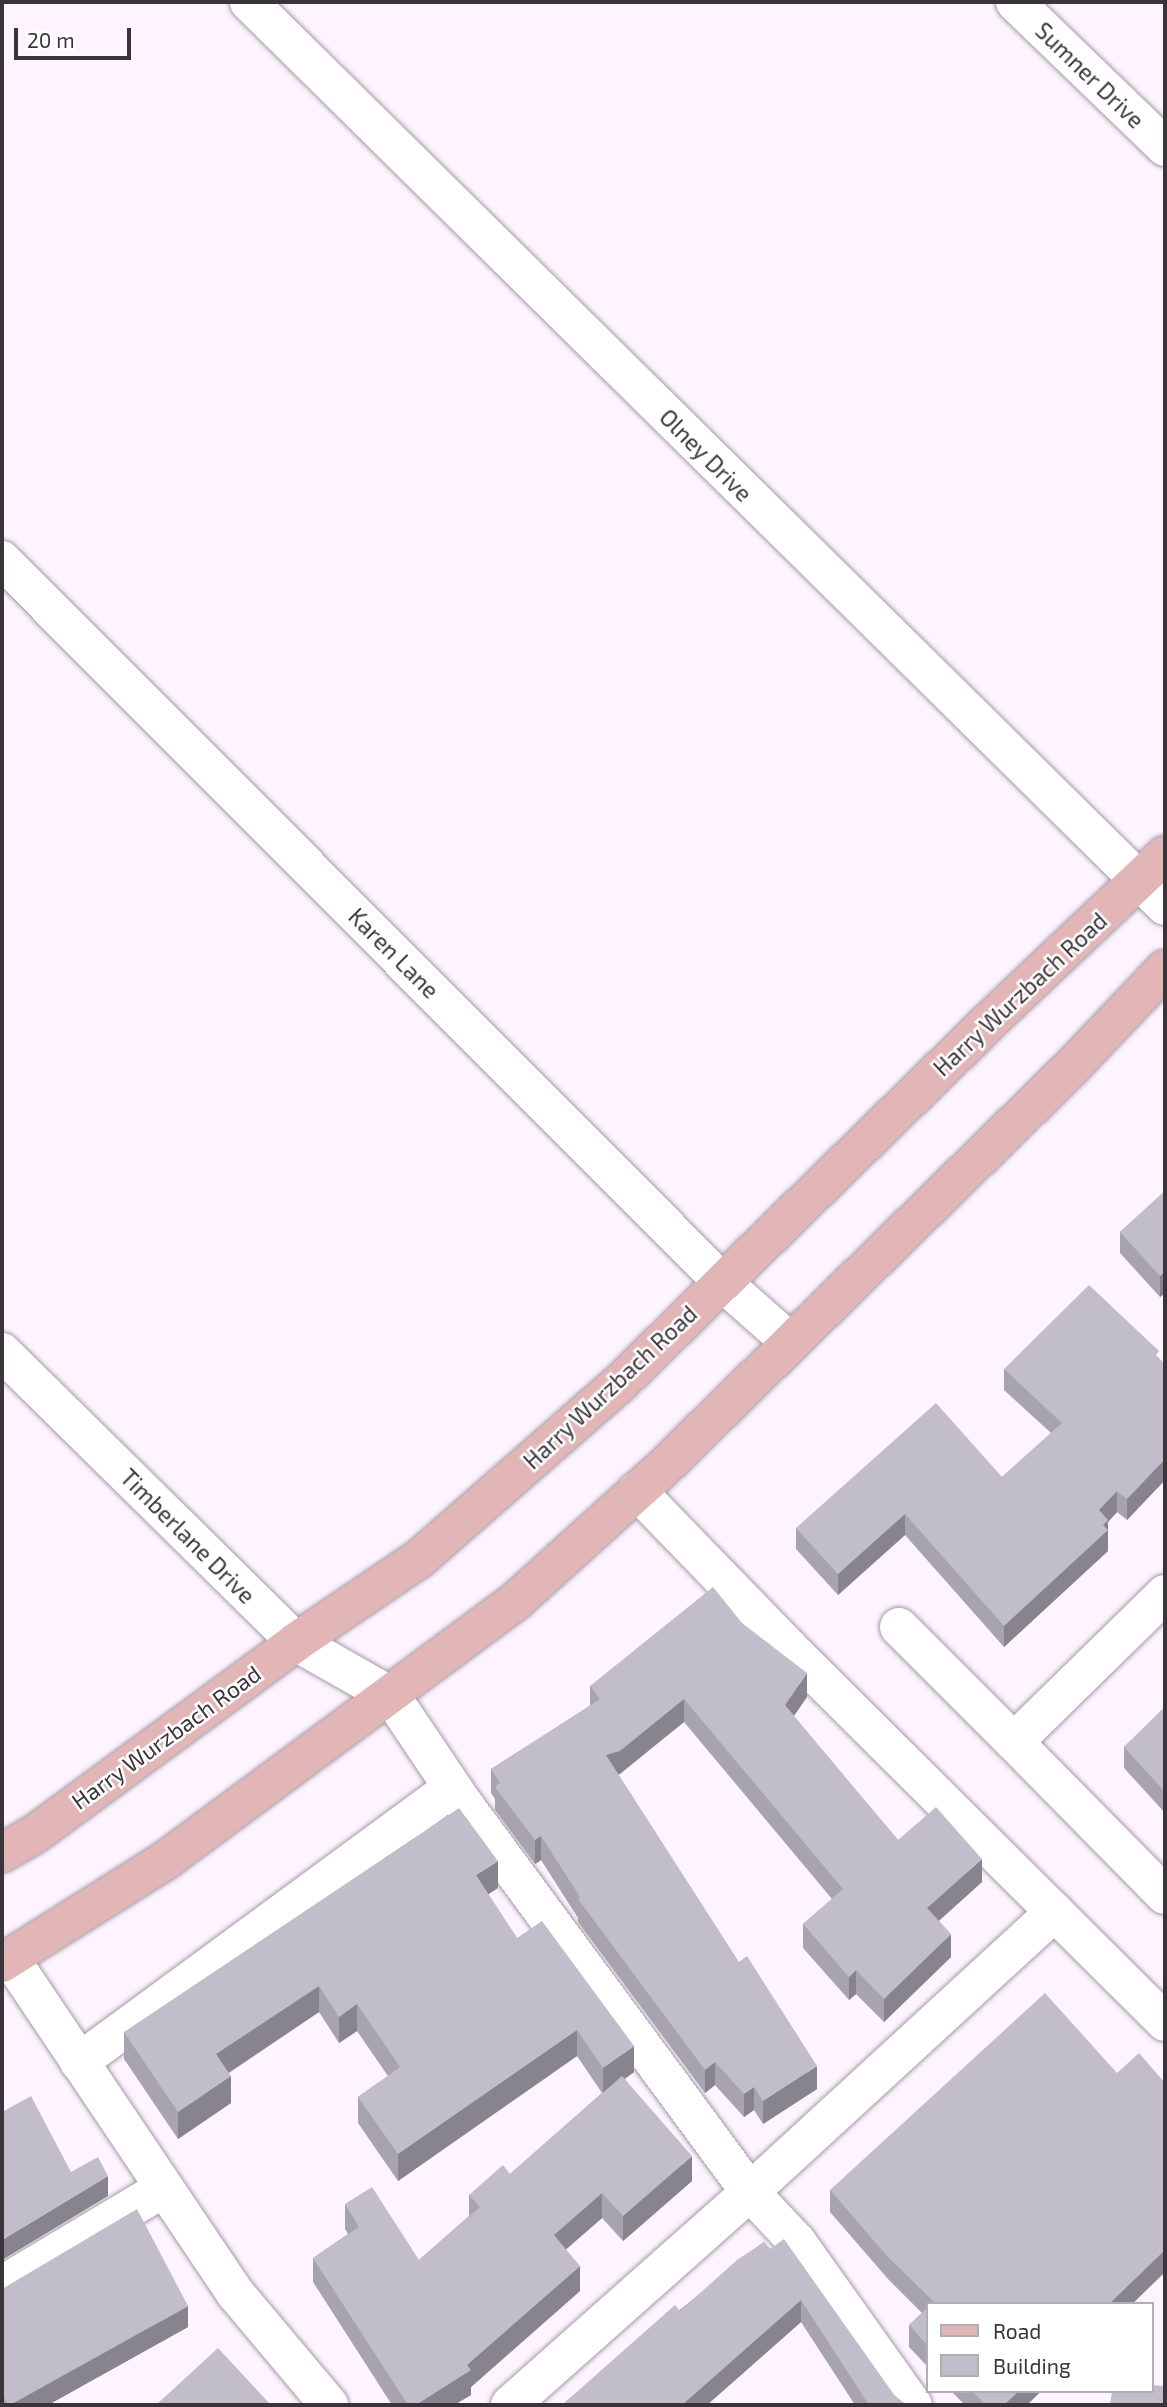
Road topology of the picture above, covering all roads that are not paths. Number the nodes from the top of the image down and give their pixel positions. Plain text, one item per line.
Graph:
1 (249, 2) edge
2 (1015, 2) edge
3 (1165, 148) edge
4 (2, 560) edge
5 (1165, 855) edge
6 (1152, 895) edge
7 (1165, 969) edge
8 (722, 1282) junction
9 (790, 1342) junction
10 (2, 1352) edge
11 (638, 1491) junction
12 (1165, 1594) edge
13 (899, 1627) dead end
14 (296, 1642) junction
15 (391, 1696) junction
16 (1014, 1742) junction
17 (457, 1796) junction
18 (2, 1853) edge
19 (1165, 1895) edge
20 (1055, 1912) junction
21 (6, 1960) edge
22 (1165, 2022) edge
23 (79, 2062) junction
24 (164, 2188) junction
25 (750, 2192) junction
26 (2, 2286) edge
27 (329, 2405) edge
28 (510, 2405) edge
29 (913, 2405) edge

1 - 6 street, Olney Drive
2 - 3 street, Sumner Drive
4 - 8 street, Karen Lane
5 - 6 main road, Harry Wurzbach Road
6 - 8 main road, Harry Wurzbach Road
7 - 9 main road
8 - 9 street, Karen Lane
8 - 14 main road, Harry Wurzbach Road
9 - 11 main road
10 - 14 street, Timberlane Drive
11 - 15 main road
11 - 20 street
12 - 16 street
13 - 16 street
14 - 15 street, Timberlane Drive
14 - 18 main road, Harry Wurzbach Road
15 - 17 street
15 - 21 main road
16 - 19 street
17 - 23 street
17 - 25 street
20 - 22 street
20 - 25 street
21 - 23 street
23 - 24 street
24 - 26 street
24 - 27 street
25 - 28 street
25 - 29 street

